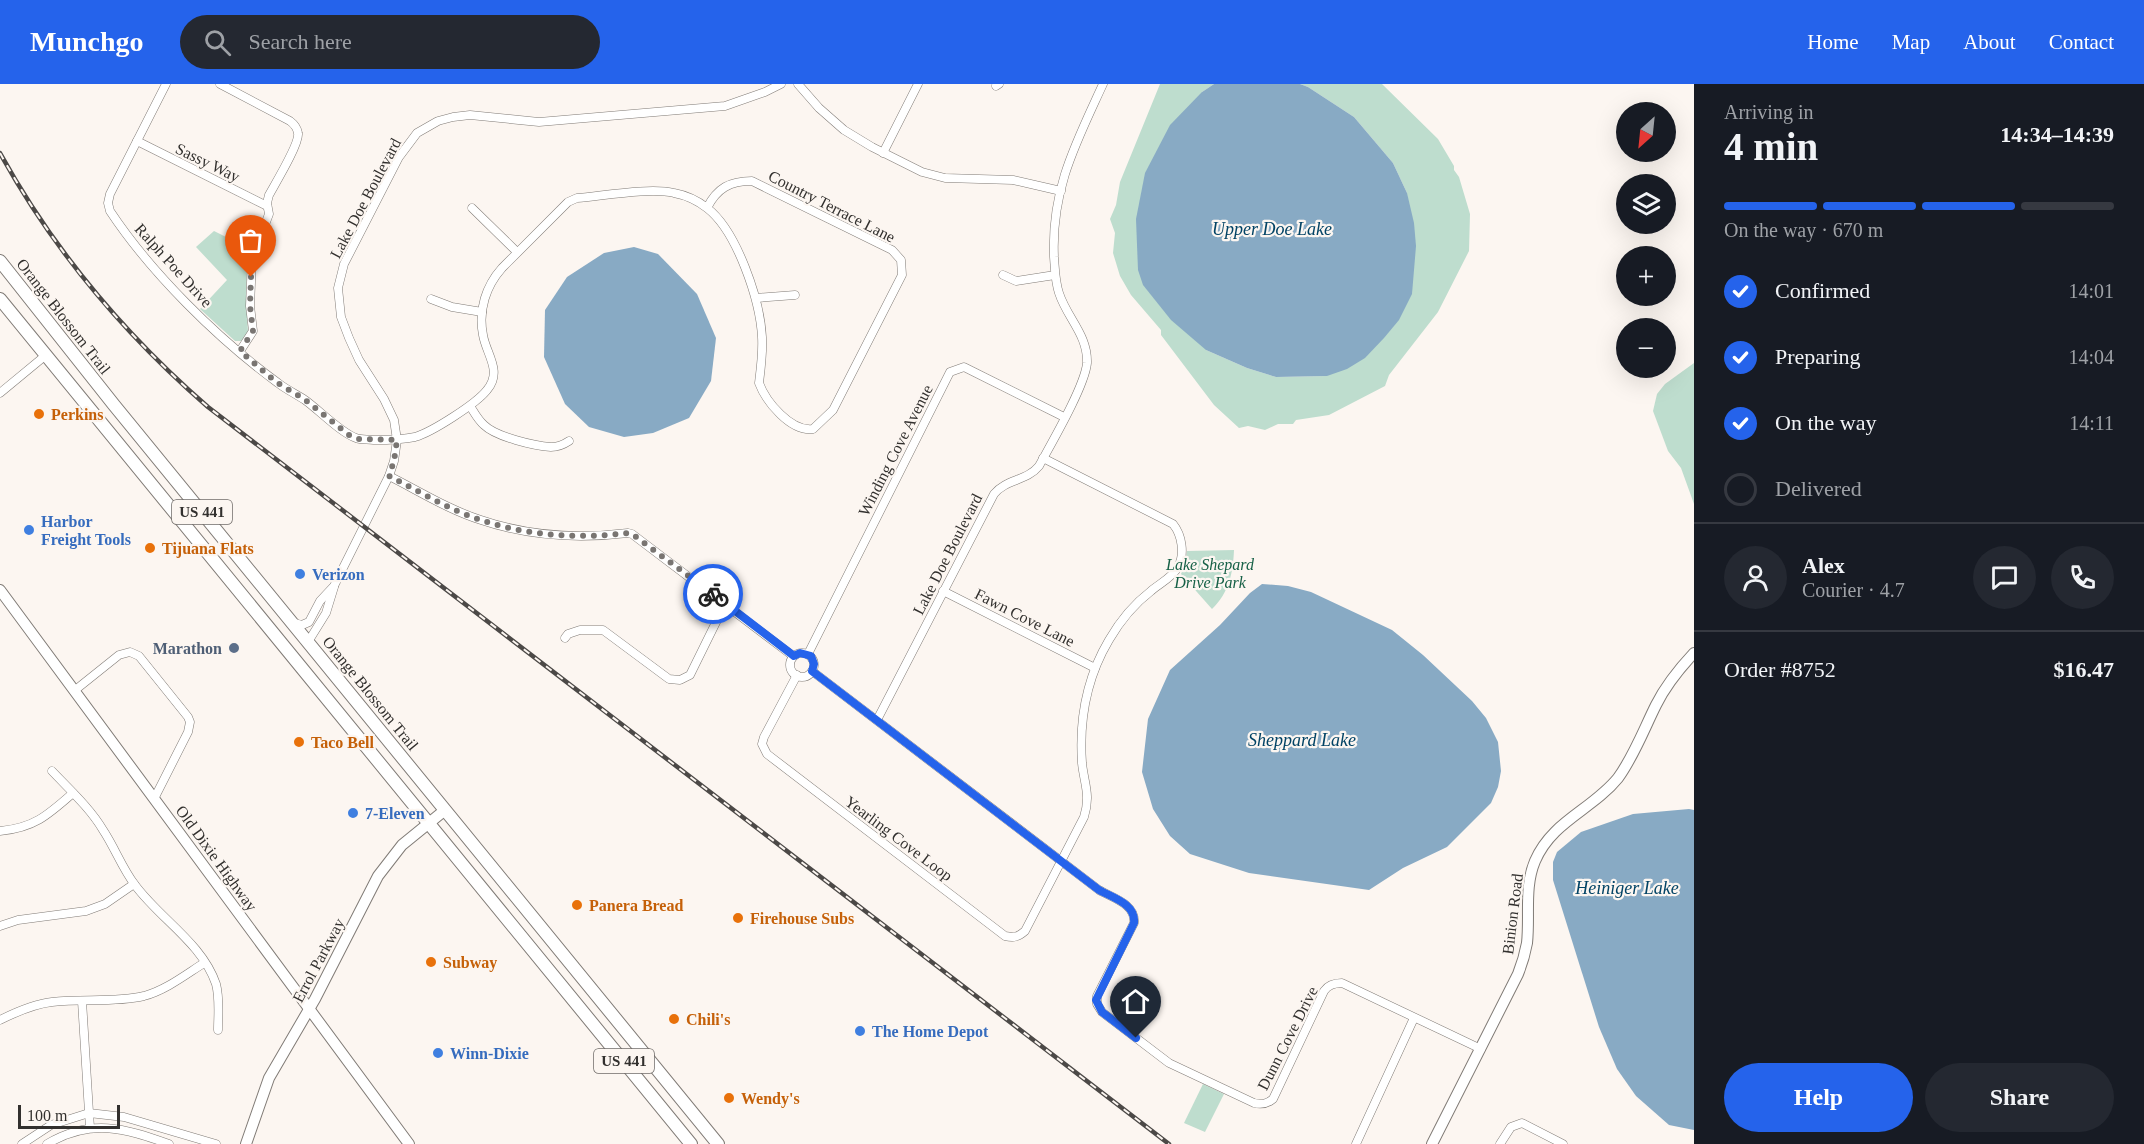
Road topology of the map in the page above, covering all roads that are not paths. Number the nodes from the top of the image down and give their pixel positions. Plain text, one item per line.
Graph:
1 (166, 84) edge
2 (219, 84) edge
3 (781, 84) edge
4 (798, 84) edge
5 (918, 84) edge
6 (1103, 84) edge
7 (137, 141) junction
8 (883, 153) junction
9 (1061, 191) junction
10 (267, 206) junction
11 (472, 208) dead end
12 (707, 208) junction
13 (517, 252) junction
14 (0, 261) edge
15 (1003, 275) dead end
16 (1055, 275) junction
17 (795, 295) dead end
18 (431, 298) dead end
19 (756, 298) junction
20 (0, 299) edge
21 (482, 312) junction
22 (240, 351) junction
23 (46, 355) junction
24 (0, 393) edge
25 (470, 406) junction
26 (1064, 417) junction
27 (397, 440) junction
28 (569, 441) dead end
29 (1043, 458) junction
30 (389, 476) junction
31 (334, 586) junction
32 (0, 590) edge
33 (944, 591) junction
34 (725, 604) junction
35 (292, 622) junction
36 (273, 632) junction
37 (565, 638) dead end
38 (308, 642) junction
39 (1694, 653) edge
40 (808, 654) junction
41 (794, 656) junction
42 (299, 663) junction
43 (1095, 668) junction
44 (330, 669) junction
45 (812, 671) junction
46 (797, 675) junction
47 (74, 691) junction
48 (877, 720) junction
49 (52, 771) dead end
50 (74, 793) junction
51 (154, 799) junction
52 (446, 810) junction
53 (429, 823) junction
54 (0, 831) edge
55 (1061, 861) junction
56 (134, 884) junction
57 (0, 926) edge
58 (204, 963) junction
59 (552, 974) junction
60 (586, 983) junction
61 (82, 1001) junction
62 (574, 1001) junction
63 (309, 1009) junction
64 (608, 1009) junction
65 (1414, 1018) junction
66 (0, 1020) edge
67 (218, 1030) dead end
68 (1481, 1049) junction
69 (89, 1113) junction
70 (90, 1128) junction
71 (22, 1144) edge
72 (47, 1144) edge
73 (170, 1144) edge
74 (216, 1144) edge
75 (246, 1144) edge
76 (409, 1144) edge
77 (691, 1144) edge
78 (718, 1144) edge
79 (1356, 1144) edge
80 (1432, 1144) edge
81 (1500, 1144) edge
82 (1563, 1144) edge

1 - 7 street, Ralph Poe Drive
2 - 10 street
3 - 27 street, Lake Doe Boulevard
4 - 8 street
5 - 8 street
6 - 9 street, Lake Doe Boulevard
7 - 10 street, Sassy Way
7 - 22 street, Ralph Poe Drive
8 - 9 street
9 - 16 street, Lake Doe Boulevard
10 - 22 street
11 - 13 street
12 - 13 street
12 - 19 street
12 - 19 street, Country Terrace Lane
13 - 21 street
14 - 35 main road, Orange Blossom Trail / US 441
15 - 16 street
16 - 26 street, Lake Doe Boulevard
17 - 19 street
18 - 21 street
20 - 23 main road, US 441
21 - 25 street, Ralph Poe Drive
22 - 27 street, Ralph Poe Drive
23 - 24 street
23 - 36 main road, US 441
25 - 27 street, Ralph Poe Drive
25 - 28 street
26 - 29 street, Lake Doe Boulevard
26 - 40 street, Winding Cove Avenue
27 - 30 street, Lake Doe Boulevard
29 - 33 street, Lake Doe Boulevard
29 - 43 street
30 - 31 street, Lake Doe Boulevard
30 - 34 street
31 - 35 street, Lake Doe Boulevard
31 - 38 street, Lake Doe Boulevard
32 - 47 street, Old Dixie Highway
33 - 43 street, Fawn Cove Lane
33 - 48 street, Lake Doe Boulevard
34 - 37 street
34 - 41 street
35 - 38 main road, Orange Blossom Trail / US 441
36 - 38 main road
36 - 42 main road, US 441
38 - 44 main road, Orange Blossom Trail / US 441
39 - 68 street, Binion Road
40 - 41 street
40 - 45 street
41 - 46 street
42 - 44 main road
42 - 53 main road, US 441
43 - 55 street
44 - 52 main road, Orange Blossom Trail / US 441
45 - 46 street
45 - 48 street, Dunn Cove Drive
46 - 55 street, Yearling Cove Loop
47 - 51 street, Old Dixie Highway
47 - 51 street
48 - 55 street, Dunn Cove Drive
49 - 50 street
50 - 54 street
50 - 56 street
51 - 63 street, Old Dixie Highway
52 - 53 street, Errol Parkway
52 - 60 main road, Orange Blossom Trail / US 441
53 - 59 main road, US 441
53 - 63 street, Errol Parkway
55 - 65 street, Dunn Cove Drive
56 - 57 street
56 - 58 street
58 - 61 street
58 - 67 street
59 - 60 main road
59 - 62 main road, US 441
60 - 64 main road, Orange Blossom Trail / US 441
61 - 66 street
61 - 69 street
62 - 64 main road
62 - 77 main road, US 441
63 - 75 street, Errol Parkway
63 - 76 street, Old Dixie Highway
64 - 78 main road, Orange Blossom Trail / US 441
65 - 68 street, Dunn Cove Drive
65 - 79 street
68 - 80 street, Binion Road
69 - 70 street
69 - 71 street
69 - 74 street
70 - 72 street
70 - 73 street
81 - 82 street

